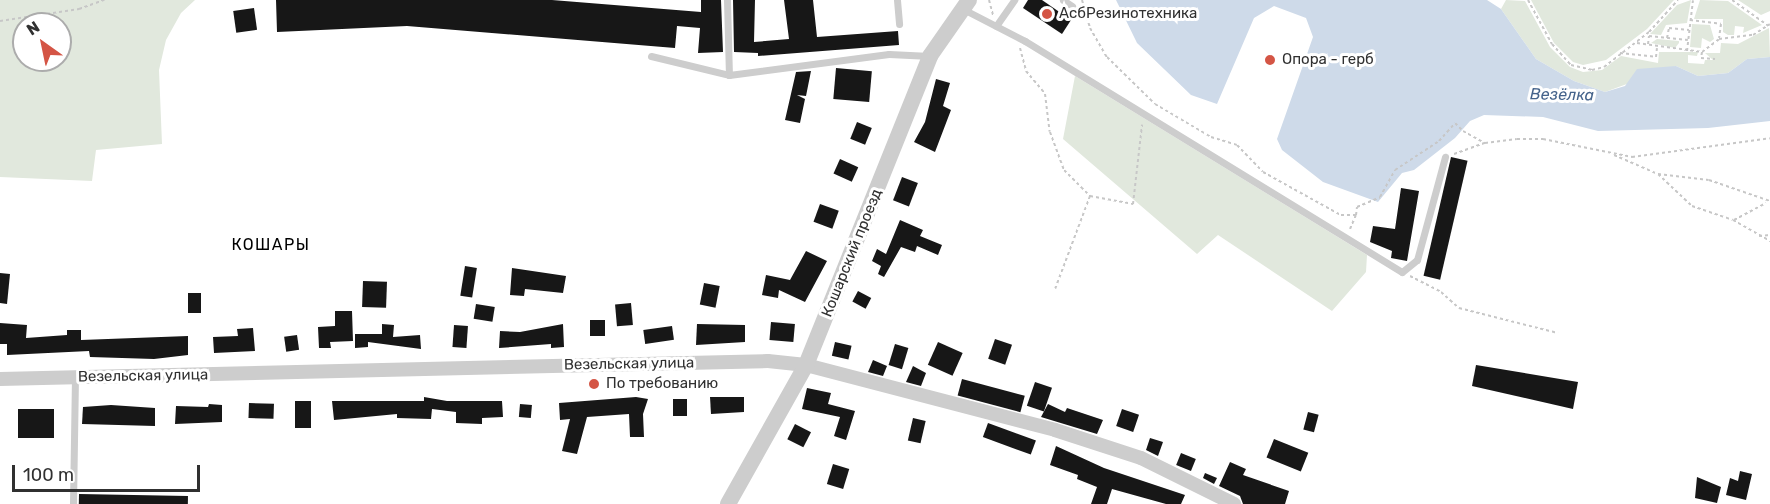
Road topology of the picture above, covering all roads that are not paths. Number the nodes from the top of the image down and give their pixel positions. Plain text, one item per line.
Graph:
1 (727, 0) edge
2 (897, 0) edge
3 (1014, 0) edge
4 (1063, 0) edge
5 (966, 4) edge
6 (1072, 6) dead end
7 (899, 24) dead end
8 (996, 26) junction
9 (651, 56) dead end
10 (930, 56) junction
11 (729, 75) junction
12 (1445, 157) road end
13 (806, 365) junction
14 (75, 377) junction
15 (0, 379) edge
16 (73, 504) edge
17 (728, 504) edge
18 (1234, 504) edge

1 - 11 lane
2 - 7 lane
3 - 8 lane
4 - 6 lane
5 - 8 lane
5 - 10 street, Кошарский проезд
8 - 12 lane
9 - 11 lane
10 - 11 lane
10 - 13 street, Кошарский проезд
13 - 14 street, Везельская улица
13 - 17 street, Кошарский проезд
13 - 18 street, Везельская улица
14 - 15 street, Везельская улица
14 - 16 lane

